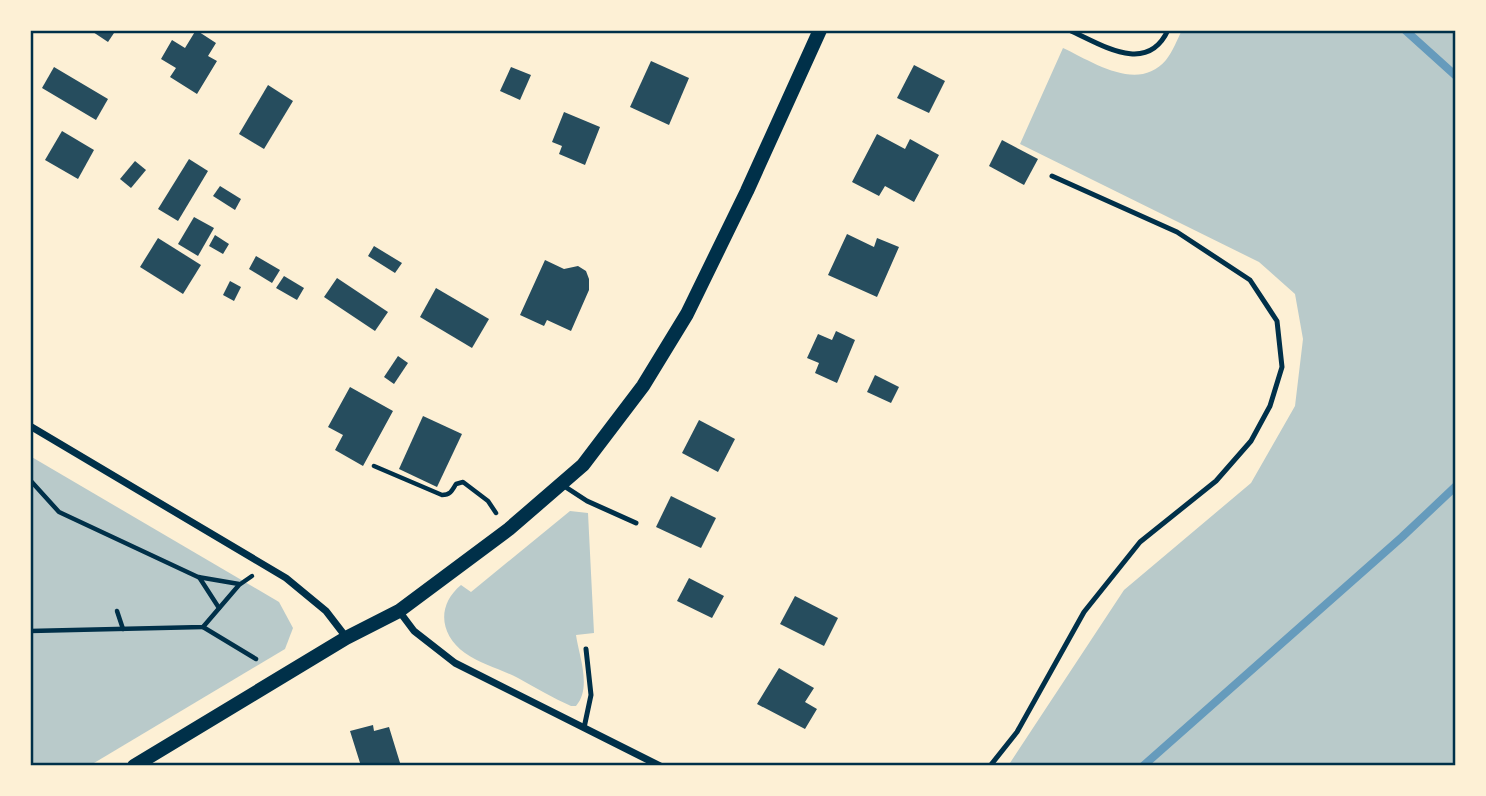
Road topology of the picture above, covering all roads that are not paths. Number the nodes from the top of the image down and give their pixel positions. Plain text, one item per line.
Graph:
1 (820, 30) edge
2 (1069, 30) edge
3 (1168, 30) edge
4 (1052, 176) dead end
5 (30, 426) edge
6 (561, 484) junction
7 (636, 523) dead end
8 (398, 611) junction
9 (346, 638) junction
10 (586, 649) dead end
11 (584, 728) junction
12 (134, 766) edge
13 (660, 766) edge
14 (990, 766) edge

1 - 6 main road
2 - 3 lane
4 - 14 lane
5 - 9 street
6 - 7 lane
6 - 8 main road
8 - 9 main road
8 - 11 street
9 - 12 main road
10 - 11 lane
11 - 13 street

